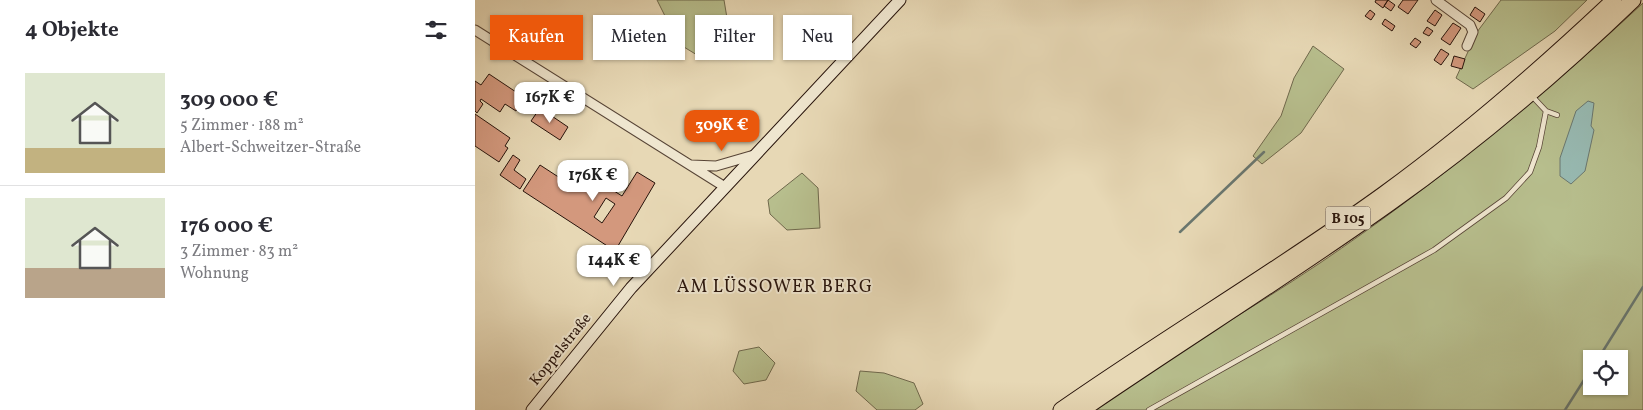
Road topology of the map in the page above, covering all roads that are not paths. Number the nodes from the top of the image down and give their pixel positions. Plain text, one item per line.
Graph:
1 (900, 0) edge
2 (1436, 0) edge
3 (1614, 0) edge
4 (1633, 0) edge
5 (475, 30) edge
6 (1467, 46) dead end
7 (1531, 94) junction
8 (1546, 111) junction
9 (1557, 115) dead end
10 (754, 154) junction
11 (691, 165) junction
12 (725, 187) junction
13 (532, 410) edge
14 (1061, 410) edge
15 (1082, 410) edge
16 (1149, 410) edge

1 - 10 street, Koppelstraße
2 - 6 street
3 - 14 highway, B 105
4 - 7 highway, B 105
5 - 11 street
7 - 8 lane
7 - 15 highway, B 105
8 - 9 lane
8 - 16 lane
10 - 11 street
10 - 12 street, Koppelstraße
11 - 12 street
12 - 13 street, Koppelstraße

